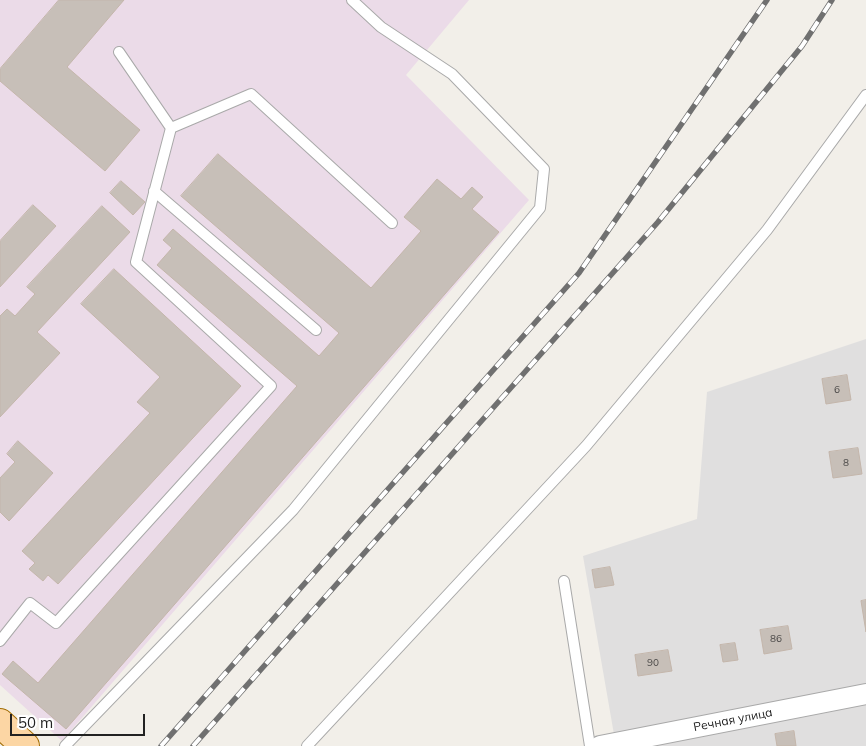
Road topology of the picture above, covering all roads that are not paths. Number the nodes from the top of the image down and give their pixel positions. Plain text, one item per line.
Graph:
1 (352, 0) edge
2 (119, 52) dead end
3 (866, 94) edge
4 (171, 128) junction
5 (154, 191) junction
6 (392, 223) dead end
7 (316, 330) dead end
8 (564, 581) dead end
9 (0, 641) edge
10 (866, 694) edge
11 (0, 723) edge
12 (26, 746) edge
13 (65, 746) edge
14 (307, 746) edge
15 (590, 746) edge
16 (600, 746) edge

1 - 13 lane
2 - 4 lane
3 - 14 lane
4 - 5 lane
4 - 6 lane
5 - 7 lane
5 - 9 lane
8 - 15 lane
10 - 16 street, Речная улица
11 - 12 main road

